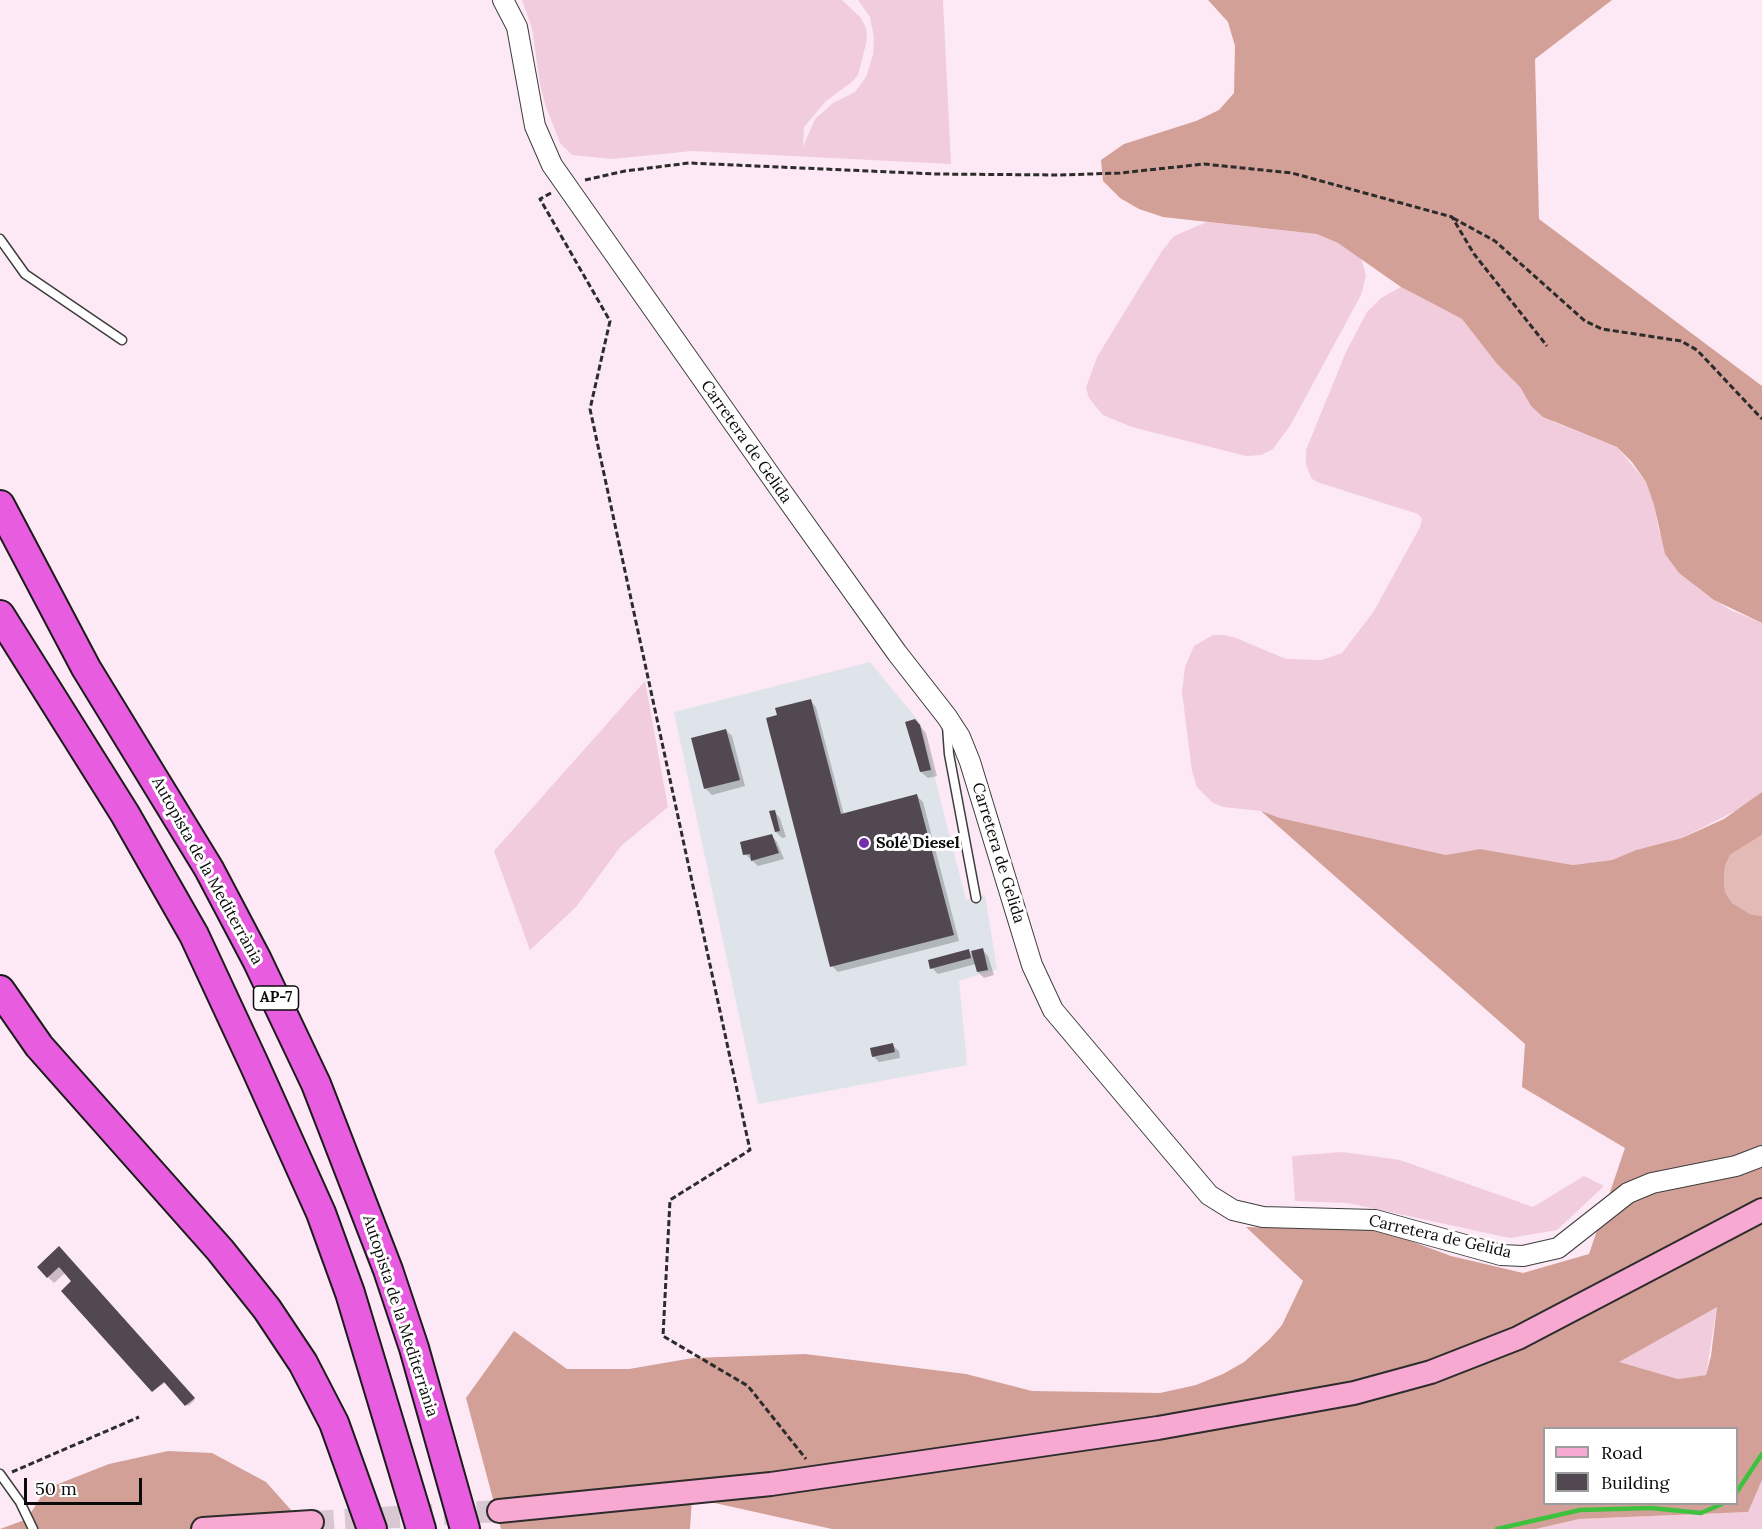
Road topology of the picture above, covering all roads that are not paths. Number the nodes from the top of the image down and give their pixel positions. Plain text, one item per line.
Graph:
1 (503, 0) edge
2 (0, 239) edge
3 (122, 340) dead end
4 (0, 505) edge
5 (0, 615) edge
6 (947, 717) junction
7 (976, 898) dead end
8 (0, 990) edge
9 (0, 1022) edge
10 (1762, 1156) edge
11 (1762, 1210) edge
12 (1, 1475) edge
13 (499, 1511) tunnel mouth
14 (312, 1522) tunnel mouth
15 (33, 1529) edge
16 (202, 1529) edge
17 (356, 1529) edge
18 (372, 1529) edge
19 (421, 1529) edge
20 (465, 1529) edge

1 - 6 street, Carretera de Gelida
2 - 3 lane
4 - 20 highway, Autopista de la Mediterrània / AP-7
5 - 19 highway, AP-7
6 - 7 lane
6 - 10 street, Carretera de Gelida
8 - 18 highway
9 - 17 highway
11 - 13 main road
12 - 15 lane
14 - 16 main road

